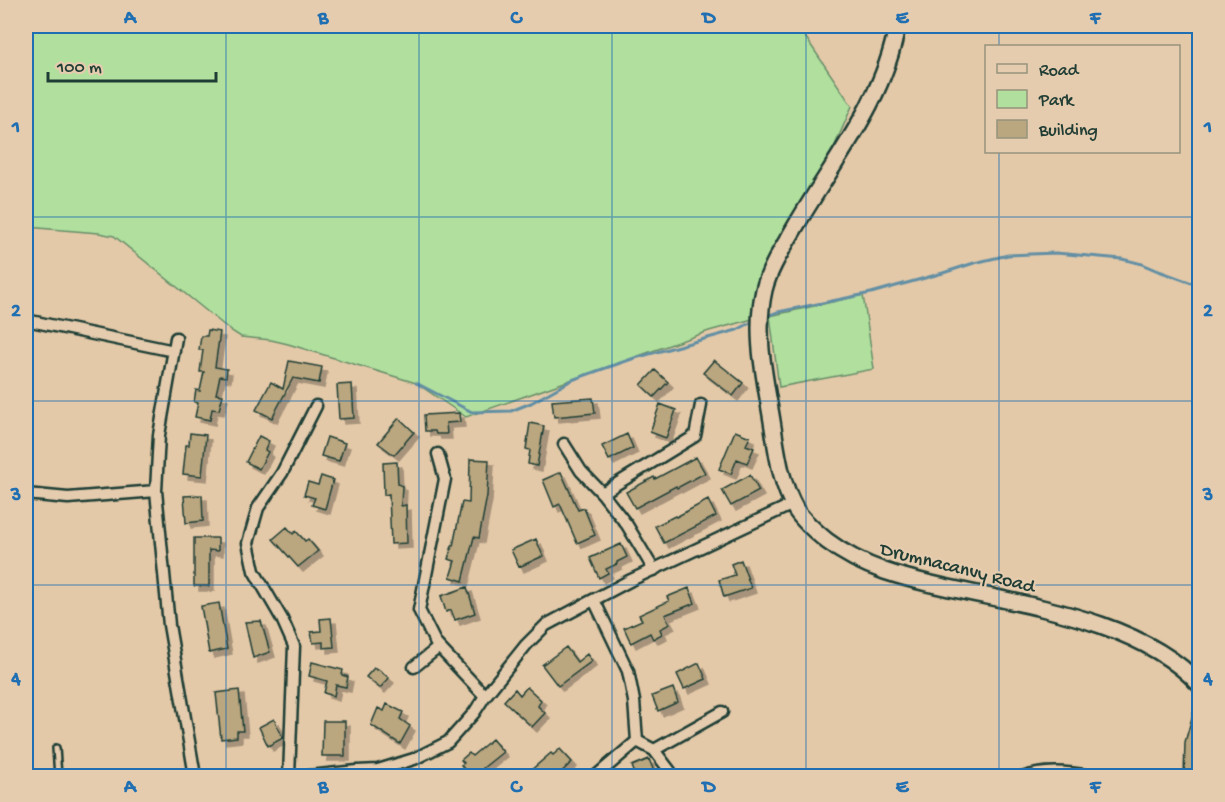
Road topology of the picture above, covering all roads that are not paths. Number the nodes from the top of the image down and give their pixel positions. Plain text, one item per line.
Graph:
1 (897, 26) edge
2 (26, 320) edge
3 (176, 338) dead end
4 (174, 351) junction
5 (701, 405) dead end
6 (316, 406) dead end
7 (564, 444) dead end
8 (438, 454) dead end
9 (156, 490) junction
10 (602, 493) junction
11 (26, 494) edge
12 (793, 504) junction
13 (654, 570) junction
14 (594, 600) junction
15 (439, 647) junction
16 (414, 667) dead end
17 (1200, 685) edge
18 (485, 696) junction
19 (723, 712) dead end
20 (637, 741) junction
21 (56, 748) dead end
22 (654, 750) junction
23 (358, 774) edge
24 (58, 777) edge
25 (195, 777) edge
26 (289, 777) edge
27 (309, 777) edge
28 (596, 777) edge
29 (672, 777) edge
30 (1020, 777) edge
31 (1110, 777) edge

1 - 12 main road, Drumnacanvy Road
2 - 4 street
3 - 4 street
4 - 9 street
5 - 10 street
6 - 26 street
7 - 10 street
8 - 15 street
9 - 11 street
9 - 25 street
10 - 13 street
12 - 13 street
12 - 17 main road, Drumnacanvy Road
13 - 14 street
14 - 18 street
14 - 20 street
15 - 16 street
15 - 18 street
18 - 23 street
19 - 22 street
20 - 22 street
20 - 28 street
21 - 24 lane
22 - 29 street
23 - 27 street
30 - 31 lane

